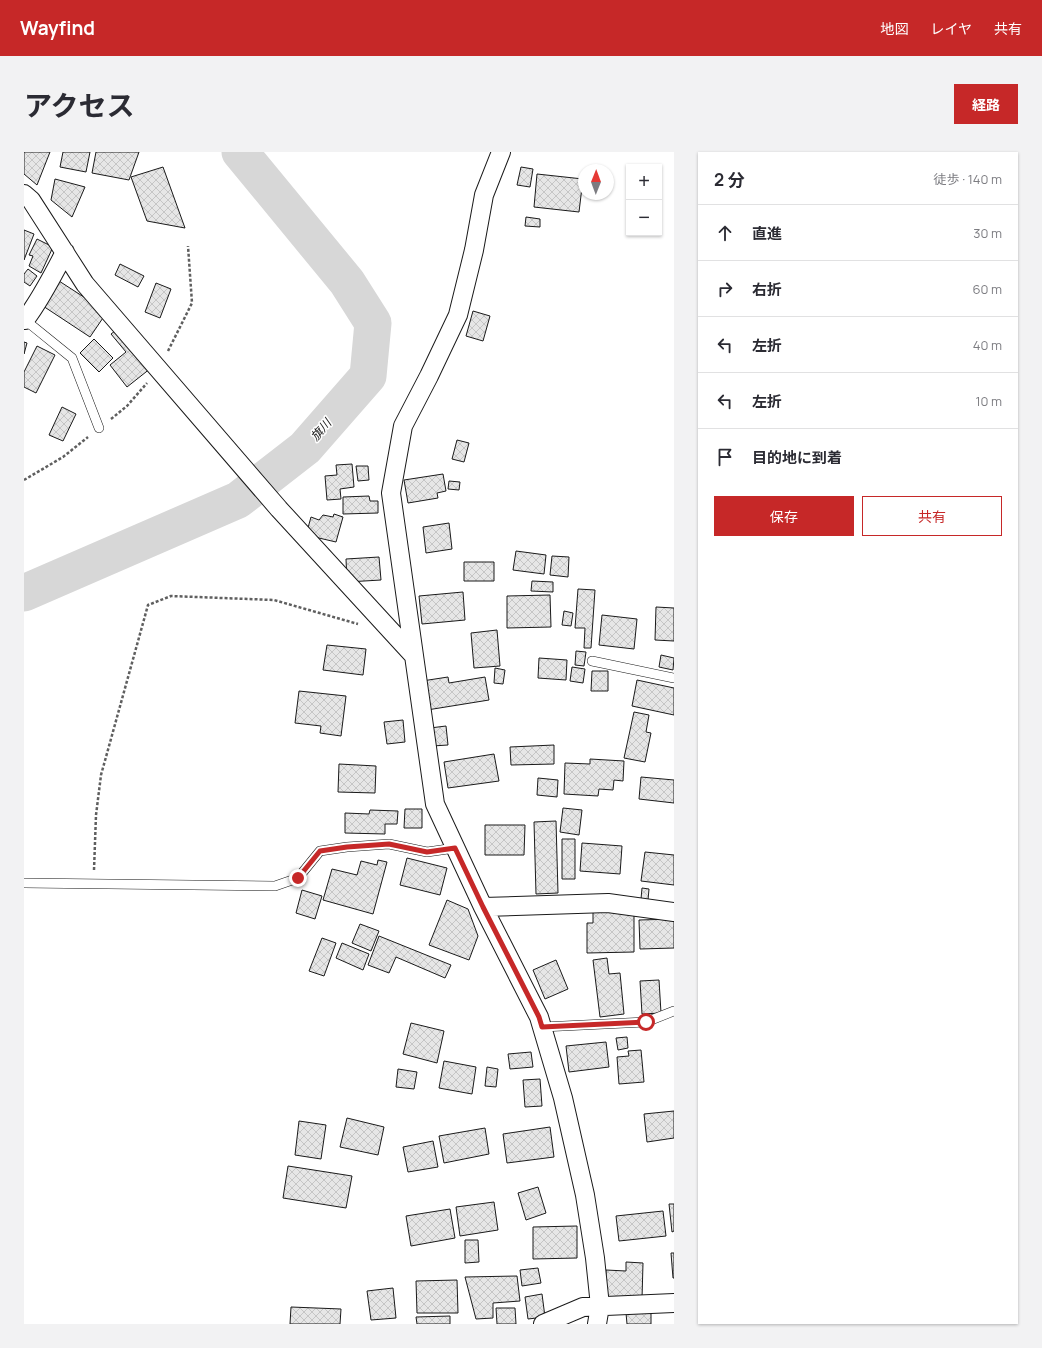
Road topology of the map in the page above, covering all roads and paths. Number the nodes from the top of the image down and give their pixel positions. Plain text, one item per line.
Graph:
1 (501, 152) edge
2 (24, 194) edge
3 (188, 246) dead end
4 (65, 252) junction
5 (25, 320) edge
6 (160, 369) junction
7 (99, 428) junction
8 (24, 480) edge
9 (364, 626) dead end
10 (414, 656) junction
11 (592, 661) dead end
12 (674, 678) edge
13 (455, 848) junction
14 (24, 883) edge
15 (93, 884) junction
16 (483, 907) junction
17 (674, 912) edge
18 (674, 1010) edge
19 (542, 1027) junction
20 (674, 1303) edge
21 (600, 1306) junction
22 (543, 1324) edge
23 (597, 1324) edge

1 - 10 street
2 - 4 street
3 - 6 path
4 - 5 street
4 - 6 street
5 - 7 lane
6 - 7 path
6 - 10 street
7 - 8 path
9 - 15 path
10 - 13 street
11 - 12 lane
13 - 15 lane
13 - 16 street
14 - 15 lane
16 - 17 street
16 - 19 street
18 - 19 lane
19 - 21 street
20 - 21 street
21 - 22 street
21 - 23 street

